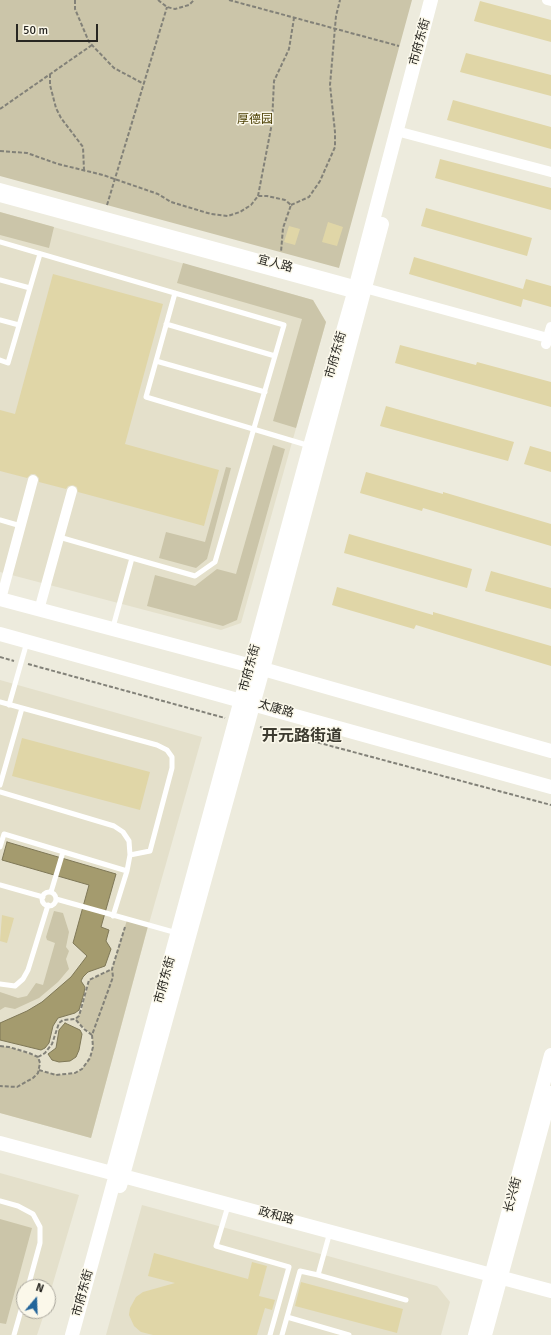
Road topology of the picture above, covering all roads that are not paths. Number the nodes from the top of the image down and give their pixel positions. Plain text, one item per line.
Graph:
1 (431, 0) edge
2 (438, 0) edge
3 (547, 0) edge
4 (551, 1) edge
5 (404, 133) junction
6 (551, 172) edge
7 (0, 188) edge
8 (0, 197) edge
9 (0, 242) edge
10 (40, 254) junction
11 (0, 280) edge
12 (30, 288) junction
13 (359, 291) junction
14 (174, 293) junction
15 (0, 320) edge
16 (166, 324) junction
17 (19, 325) junction
18 (551, 327) edge
19 (549, 341) edge
20 (275, 356) junction
21 (0, 360) edge
22 (156, 361) junction
23 (265, 392) junction
24 (254, 429) junction
25 (316, 447) junction
26 (33, 480) dead end
27 (72, 491) dead end
28 (0, 520) edge
29 (20, 526) junction
30 (59, 537) junction
31 (132, 558) junction
32 (0, 599) edge
33 (39, 610) junction
34 (112, 629) junction
35 (0, 634) edge
36 (27, 641) junction
37 (256, 667) junction
38 (247, 701) junction
39 (0, 702) edge
40 (9, 705) junction
41 (22, 708) junction
42 (551, 751) edge
43 (0, 785) edge
44 (551, 787) edge
45 (0, 792) edge
46 (0, 847) edge
47 (63, 854) junction
48 (130, 855) junction
49 (127, 871) junction
50 (0, 885) edge
51 (52, 892) junction
52 (43, 897) junction
53 (56, 899) junction
54 (48, 905) junction
55 (113, 916) junction
56 (182, 935) junction
57 (0, 984) edge
58 (551, 1056) edge
59 (551, 1093) edge
60 (0, 1135) edge
61 (0, 1143) edge
62 (120, 1171) junction
63 (0, 1201) edge
64 (229, 1203) junction
65 (330, 1231) junction
66 (497, 1272) junction
67 (318, 1275) junction
68 (30, 1279) edge
69 (551, 1283) edge
70 (551, 1291) edge
71 (406, 1300) dead end
72 (287, 1318) junction
73 (19, 1319) edge
74 (14, 1335) edge
75 (72, 1335) edge
76 (79, 1335) edge
77 (270, 1335) edge
78 (282, 1335) edge
79 (349, 1335) edge
80 (475, 1335) edge
81 (485, 1335) edge

1 - 13 street, 市府东街
2 - 5 street, 市府东街
3 - 4 street
5 - 6 street
5 - 13 street, 市府东街
7 - 13 street, 宜人路
8 - 13 street, 宜人路
9 - 10 lane
10 - 12 lane
10 - 14 lane
11 - 12 lane
12 - 17 lane
13 - 19 street, 宜人路
13 - 25 street, 市府东街
14 - 16 lane
14 - 20 lane
15 - 17 lane
16 - 20 lane
16 - 22 lane
17 - 21 lane
18 - 19 street
20 - 23 lane
22 - 23 lane
22 - 24 lane
23 - 24 lane
24 - 25 lane
24 - 31 lane
25 - 37 street, 市府东街
26 - 29 street
27 - 30 street
28 - 29 lane
29 - 32 street
30 - 31 lane
30 - 33 street
31 - 34 lane
32 - 33 street
33 - 34 street
34 - 37 street
35 - 36 street, 太康路
36 - 38 street, 太康路
36 - 40 lane
37 - 38 street, 市府东街
37 - 42 street
38 - 44 street, 太康路
38 - 56 street, 市府东街
39 - 40 lane
40 - 41 lane
41 - 43 lane
41 - 48 lane
45 - 48 lane
46 - 47 lane
47 - 49 lane
47 - 51 lane
48 - 49 lane
49 - 55 lane
50 - 52 lane
51 - 52 lane
51 - 53 lane
52 - 54 lane
53 - 54 lane
53 - 55 lane
54 - 57 lane
55 - 56 lane
56 - 62 street, 市府东街
58 - 66 street, 长兴街
59 - 66 street, 长兴街
60 - 62 street, 政和路
61 - 62 street, 政和路
62 - 64 street, 政和路
62 - 66 street, 政和路
62 - 75 street, 市府东街
62 - 76 street, 市府东街
63 - 68 lane
64 - 65 street, 政和路
64 - 77 lane
65 - 66 street, 政和路
65 - 67 lane
66 - 69 street, 政和路
66 - 70 street, 政和路
66 - 80 street, 长兴街
66 - 81 street, 长兴街
67 - 71 lane
67 - 72 lane
72 - 78 lane
72 - 79 lane
73 - 74 lane

